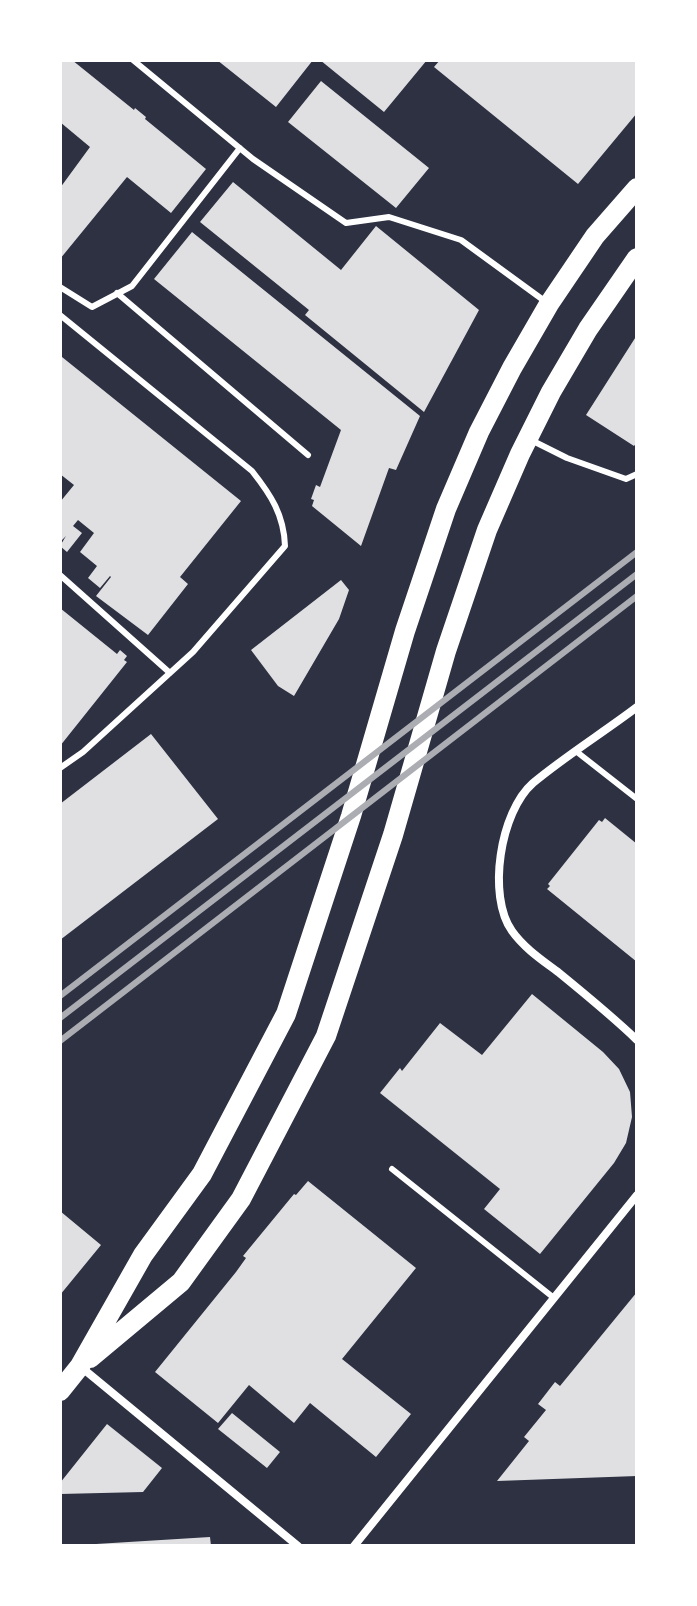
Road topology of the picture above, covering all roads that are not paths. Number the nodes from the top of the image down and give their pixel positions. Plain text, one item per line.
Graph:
1 (133, 60) edge
2 (240, 148) junction
3 (637, 188) edge
4 (637, 258) edge
5 (60, 287) edge
6 (117, 293) junction
7 (549, 304) junction
8 (60, 315) edge
9 (528, 439) junction
10 (308, 455) dead end
11 (637, 474) edge
12 (60, 575) edge
13 (170, 673) junction
14 (637, 707) edge
15 (577, 752) junction
16 (60, 768) edge
17 (637, 799) edge
18 (637, 1040) edge
19 (392, 1169) dead end
20 (637, 1195) edge
21 (554, 1298) junction
22 (80, 1366) junction
23 (60, 1391) edge
24 (298, 1546) edge
25 (354, 1546) edge

1 - 2 lane
2 - 6 lane
2 - 7 lane
3 - 7 main road
4 - 9 main road
5 - 6 lane
6 - 10 lane
7 - 22 main road
8 - 13 lane
9 - 11 lane
9 - 22 main road
12 - 13 lane
13 - 16 lane
14 - 15 street
15 - 17 lane
15 - 18 street
19 - 21 lane
20 - 21 street
21 - 25 street
22 - 23 main road
22 - 24 street

